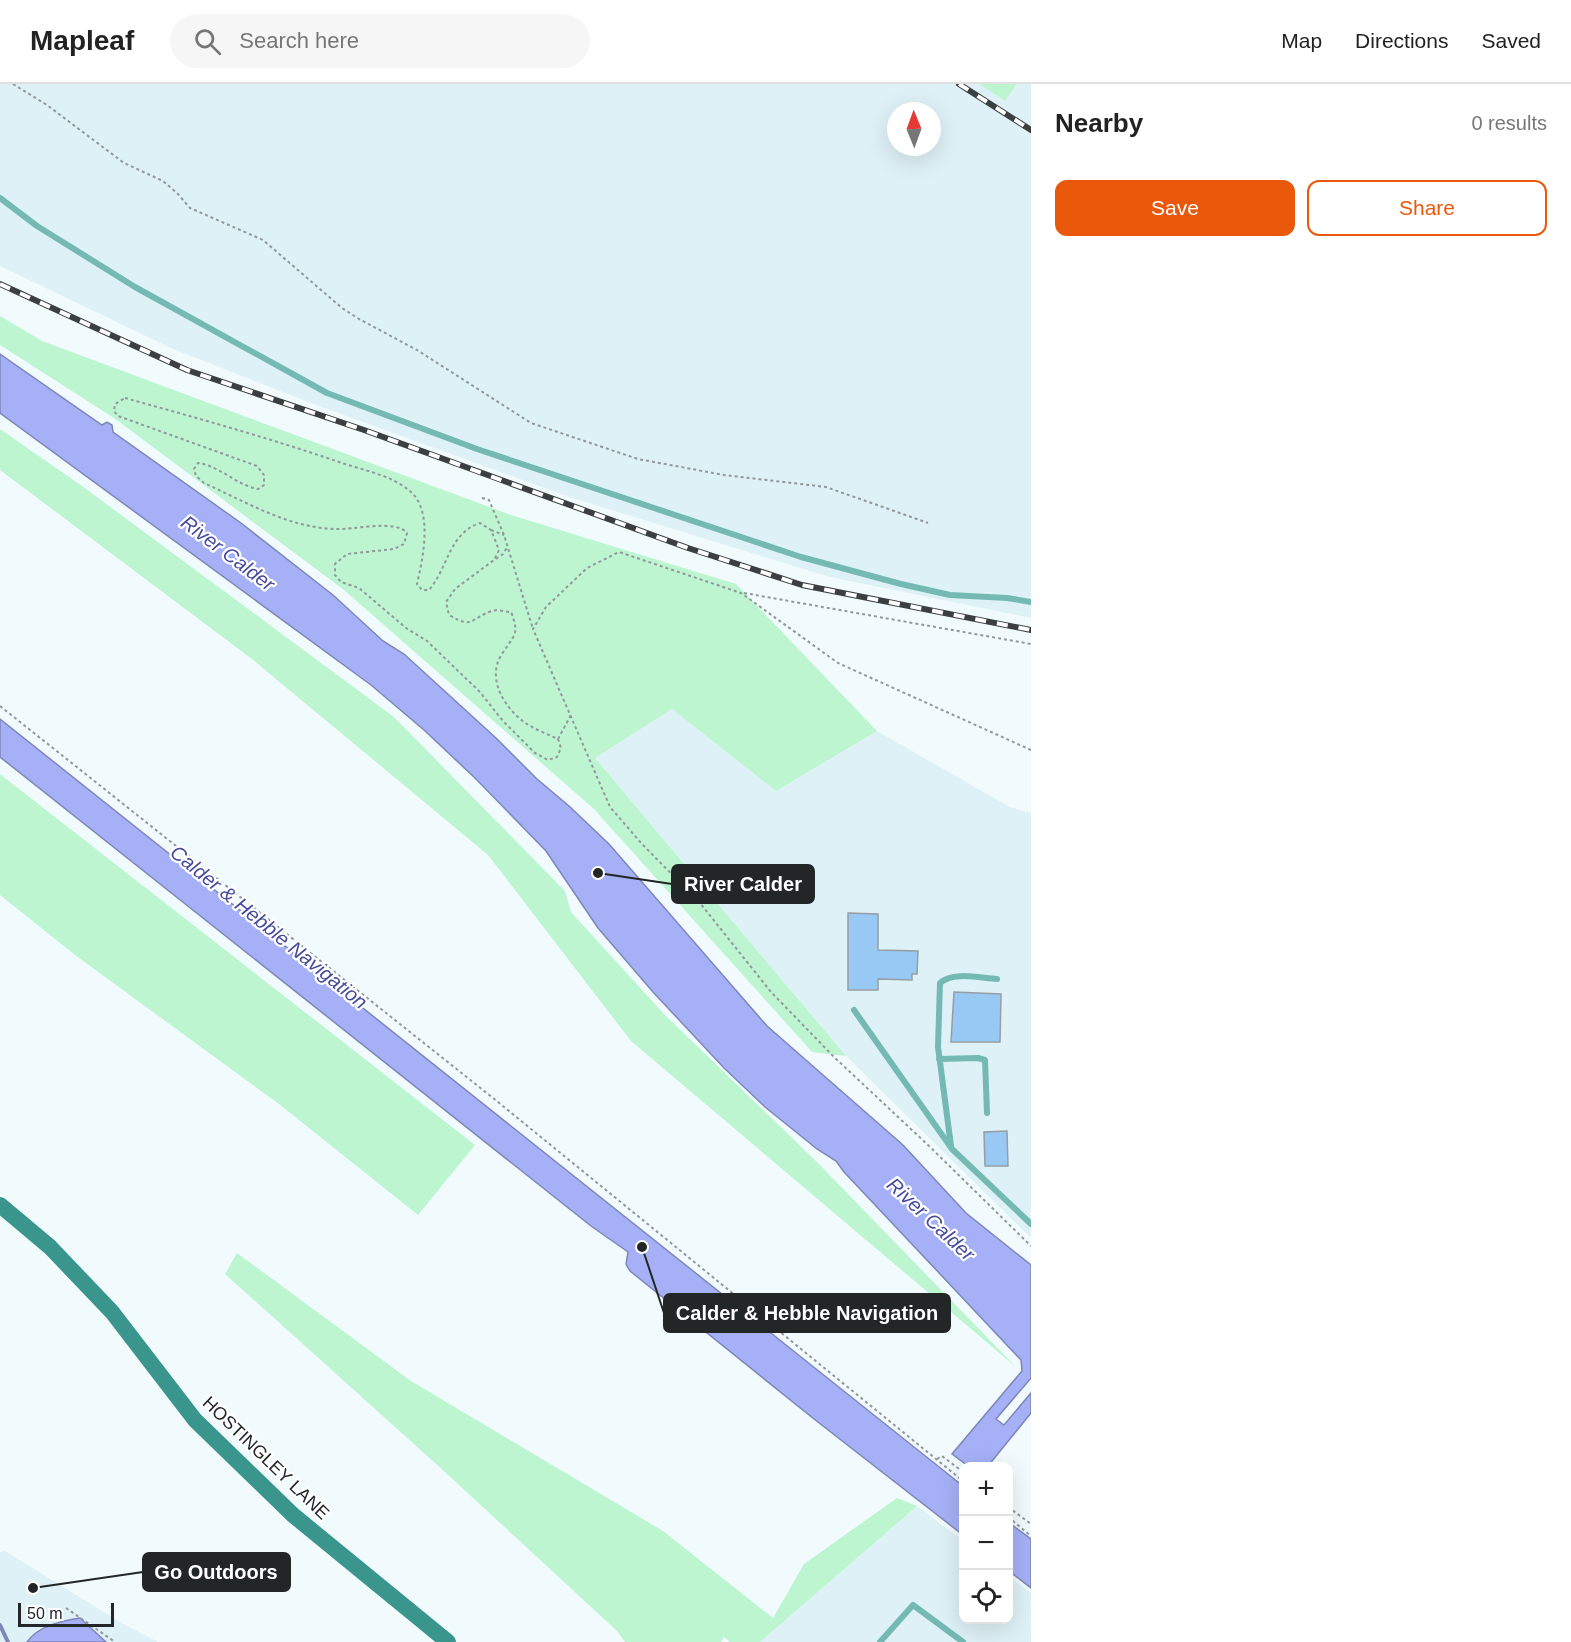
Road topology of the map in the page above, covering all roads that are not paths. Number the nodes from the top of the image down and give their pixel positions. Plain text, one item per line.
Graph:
1 (0, 198) edge
2 (1031, 602) edge
3 (998, 979) dead end
4 (854, 1010) dead end
5 (939, 1059) junction
6 (987, 1113) dead end
7 (952, 1149) junction
8 (0, 1205) edge
9 (1031, 1224) edge
10 (954, 1635) junction
11 (448, 1642) edge
12 (880, 1642) edge
13 (948, 1642) edge
14 (963, 1642) edge

1 - 2 lane
3 - 5 lane
4 - 7 lane
5 - 6 lane
5 - 7 lane
7 - 9 lane
8 - 11 main road, HOSTINGLEY LANE
10 - 12 lane
10 - 13 lane
10 - 14 lane

